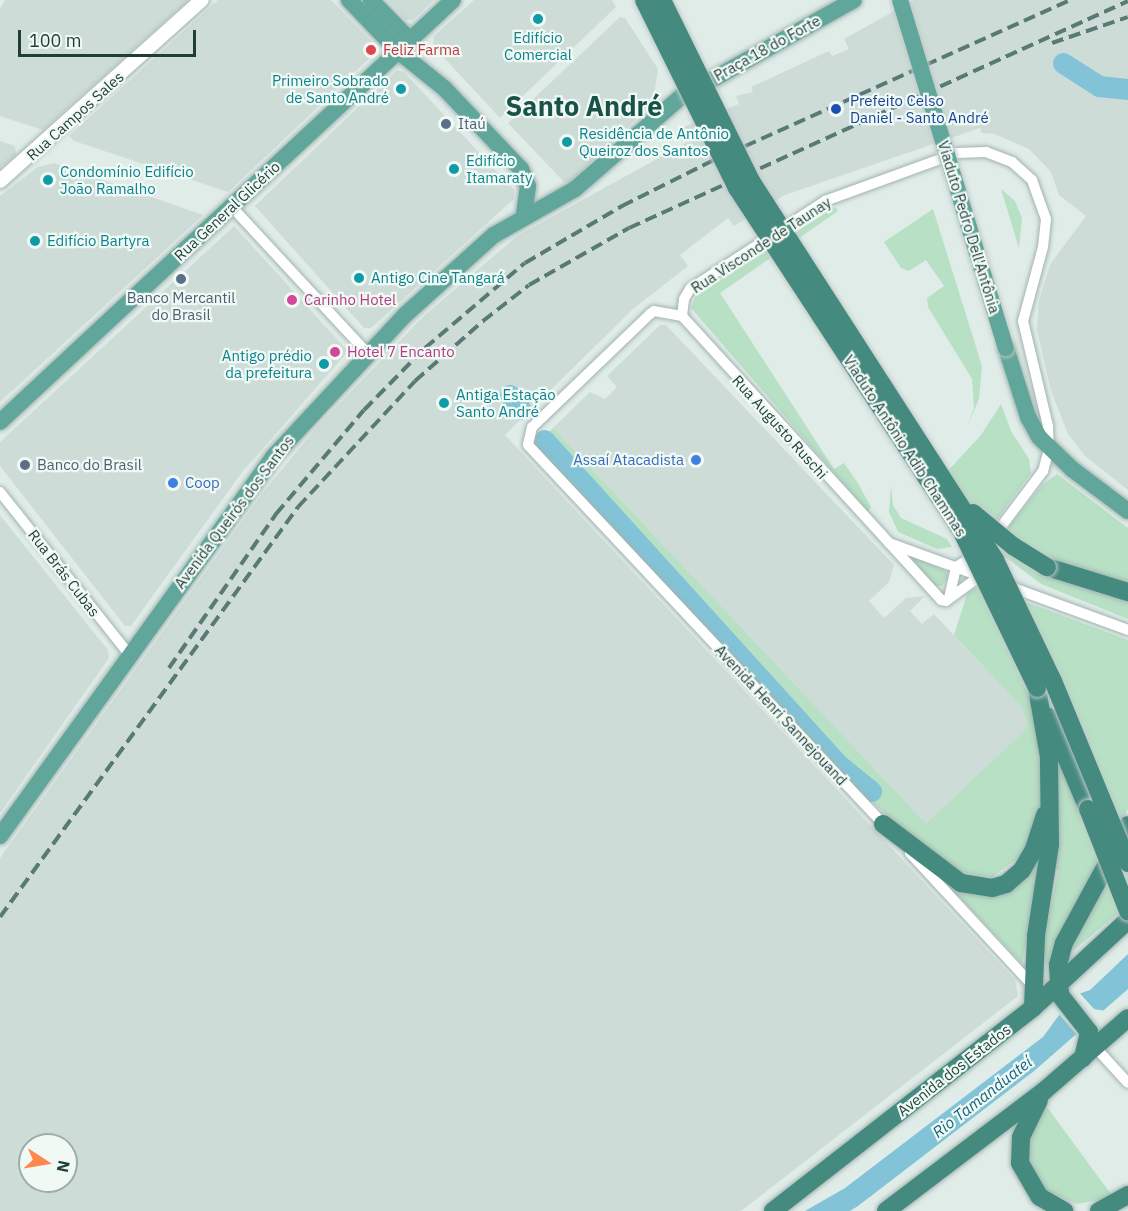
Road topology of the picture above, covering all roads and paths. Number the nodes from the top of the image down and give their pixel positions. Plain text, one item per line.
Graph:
1 (202, 0) edge
2 (349, 0) edge
3 (371, 0) edge
4 (453, 0) edge
5 (644, 0) edge
6 (662, 0) edge
7 (854, 0) edge
8 (900, 0) edge
9 (404, 46) junction
10 (681, 97) joint
11 (0, 181) edge
12 (232, 207) junction
13 (524, 216) junction
14 (682, 316) junction
15 (367, 353) junction
16 (0, 422) edge
17 (1049, 449) junction
18 (0, 492) edge
19 (957, 497) junction
20 (1128, 511) edge
21 (879, 536) junction
22 (980, 552) junction
23 (956, 567) junction
24 (980, 576) junction
25 (1128, 592) edge
26 (949, 598) junction
27 (1042, 598) junction
28 (1128, 630) edge
29 (129, 654) junction
30 (1037, 688) junction
31 (1050, 796) junction
32 (883, 824) junction
33 (1128, 825) edge
34 (0, 836) edge
35 (1128, 863) edge
36 (1128, 912) edge
37 (1128, 920) edge
38 (1046, 995) junction
39 (1128, 1018) edge
40 (1089, 1054) junction
41 (1128, 1083) edge
42 (1044, 1091) junction
43 (773, 1211) edge
44 (886, 1211) edge
45 (1064, 1211) edge

1 - 11 street, Rua Campos Sales
2 - 9 main road
3 - 9 main road
4 - 9 main road, Rua General Glicério
5 - 30 highway, Viaduto Antônio Adib Chammas, bridge
6 - 19 highway, Viaduto Antônio Adib Chammas, bridge
7 - 10 main road, Praça 18 do Forte
8 - 17 main road, Viaduto Pedro Dell'Antônia, bridge
9 - 12 main road, Rua General Glicério
9 - 13 main road
10 - 13 main road, Avenida Queirós dos Santos
12 - 15 street
12 - 16 main road, Rua General Glicério
13 - 15 main road, Avenida Queirós dos Santos
14 - 17 street, Rua Visconde de Taunay
14 - 21 street, Rua Augusto Ruschi
14 - 32 street, Avenida Henri Sannejouand
15 - 29 main road, Avenida Queirós dos Santos
17 - 20 main road, Viaduto Pedro Dell'Antônia
17 - 22 street
18 - 29 street, Rua Brás Cubas
19 - 25 highway, bridge
19 - 35 highway, Viaduto Antônio Adib Chammas, bridge
21 - 23 street, Rua Augusto Ruschi
21 - 26 street, Rua Augusto Ruschi
22 - 23 street
22 - 27 street
23 - 24 street, Rua Augusto Ruschi
23 - 26 street
24 - 26 street
24 - 27 street, Rua Augusto Ruschi
27 - 28 street, Rua Augusto Ruschi
29 - 34 main road, Avenida Queirós dos Santos
30 - 31 highway
30 - 36 highway, Viaduto Antônio Adib Chammas, bridge
31 - 32 highway
31 - 38 highway
32 - 38 street, Avenida Henri Sannejouand
33 - 38 highway
37 - 38 highway, Avenida dos Estados
38 - 40 highway
38 - 43 highway, Avenida dos Estados
39 - 40 highway
40 - 41 street
40 - 42 highway
42 - 44 highway
42 - 45 highway

